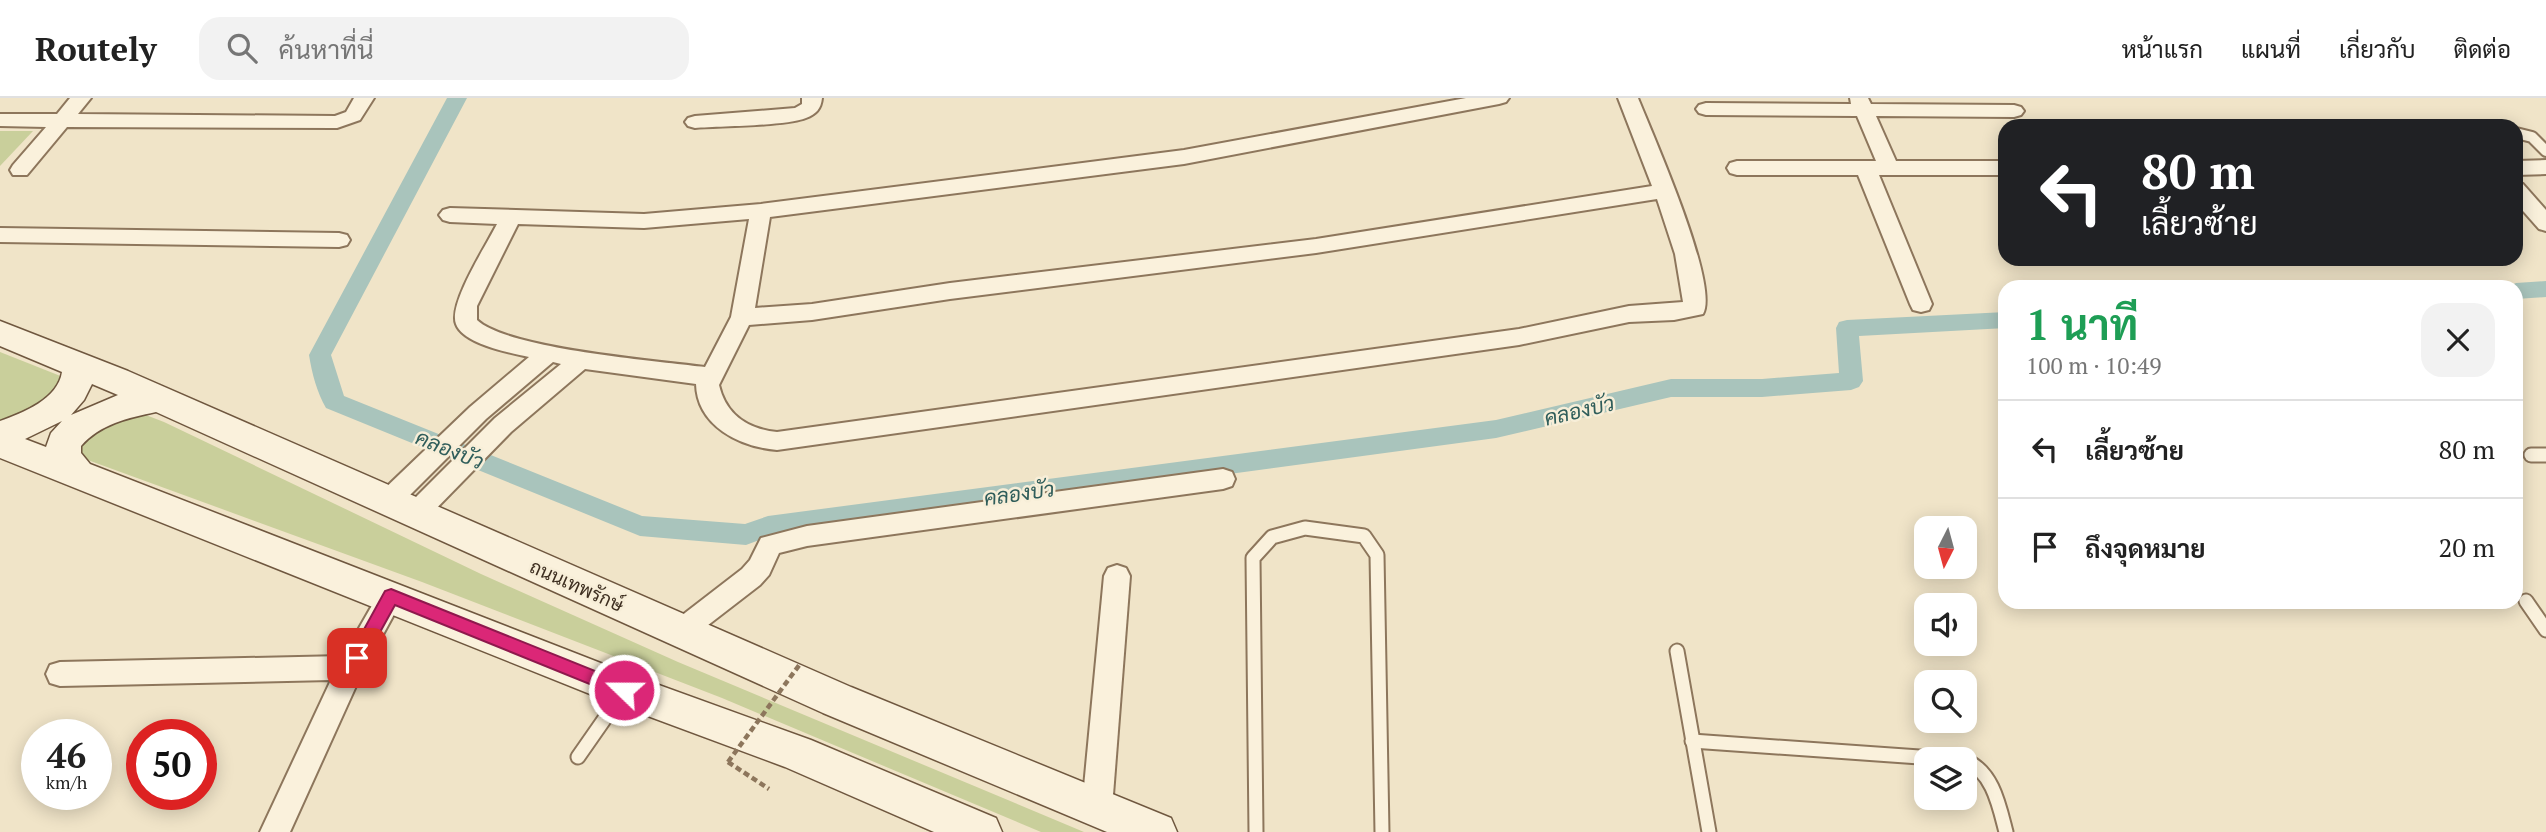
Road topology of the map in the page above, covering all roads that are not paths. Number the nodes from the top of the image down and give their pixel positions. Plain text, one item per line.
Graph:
1 (81, 98) edge
2 (364, 98) edge
3 (812, 98) edge
4 (1499, 98) edge
5 (1628, 98) edge
6 (1862, 104) edge
7 (1706, 109) dead end
8 (2014, 111) dead end
9 (0, 120) edge
10 (63, 121) junction
11 (695, 122) dead end
12 (2523, 135) edge
13 (2546, 151) edge
14 (2546, 167) edge
15 (1737, 168) dead end
16 (1866, 168) junction
17 (1889, 168) junction
18 (1998, 168) edge
19 (2523, 168) edge
20 (20, 170) dead end
21 (1663, 191) junction
22 (2523, 197) edge
23 (761, 211) junction
24 (450, 215) dead end
25 (511, 217) junction
26 (2546, 224) edge
27 (0, 235) edge
28 (339, 240) dead end
29 (1921, 304) dead end
30 (742, 317) junction
31 (0, 333) edge
32 (548, 354) junction
33 (580, 360) junction
34 (79, 365) junction
35 (712, 377) junction
36 (158, 399) junction
37 (0, 434) edge
38 (0, 444) edge
39 (2531, 455) dead end
40 (2546, 455) edge
41 (79, 476) junction
42 (1223, 479) dead end
43 (402, 507) junction
44 (1118, 576) dead end
45 (391, 596) junction
46 (2526, 601) dead end
47 (2546, 630) edge
48 (681, 631) junction
49 (1677, 651) dead end
50 (351, 668) junction
51 (60, 674) dead end
52 (624, 690) junction
53 (1692, 741) junction
54 (578, 757) dead end
55 (1914, 757) edge
56 (1977, 766) edge
57 (1097, 808) junction
58 (275, 832) edge
59 (981, 832) edge
60 (1156, 832) edge
61 (1256, 832) edge
62 (1381, 832) edge
63 (1709, 832) edge
64 (2006, 832) edge

1 - 10 street
2 - 10 street
3 - 11 street
4 - 23 street
5 - 21 street
6 - 7 street
6 - 8 street
6 - 17 street
9 - 10 street
10 - 20 street
12 - 13 lane
14 - 19 street
15 - 16 street
16 - 17 street
16 - 29 street
17 - 18 street
21 - 30 street
21 - 35 street
22 - 26 street
23 - 25 street
23 - 30 street
24 - 25 street
25 - 32 street
27 - 28 street
30 - 35 street
31 - 34 main road, ถนนเทพรักษ์
32 - 33 street
32 - 43 street
33 - 35 street
33 - 43 street
34 - 36 main road, ถนนเทพรักษ์
34 - 37 main road
36 - 41 main road
36 - 43 main road, ถนนเทพรักษ์
38 - 41 main road
39 - 40 lane
41 - 45 main road
42 - 48 street
43 - 48 main road, ถนนเทพรักษ์
44 - 57 street
45 - 50 street
45 - 52 main road
46 - 47 lane
48 - 57 main road, ถนนเทพรักษ์
49 - 53 lane
50 - 51 street
50 - 58 street
52 - 54 lane
52 - 59 main road
53 - 55 lane
53 - 63 lane
56 - 64 lane
57 - 60 main road, ถนนเทพรักษ์
61 - 62 lane

